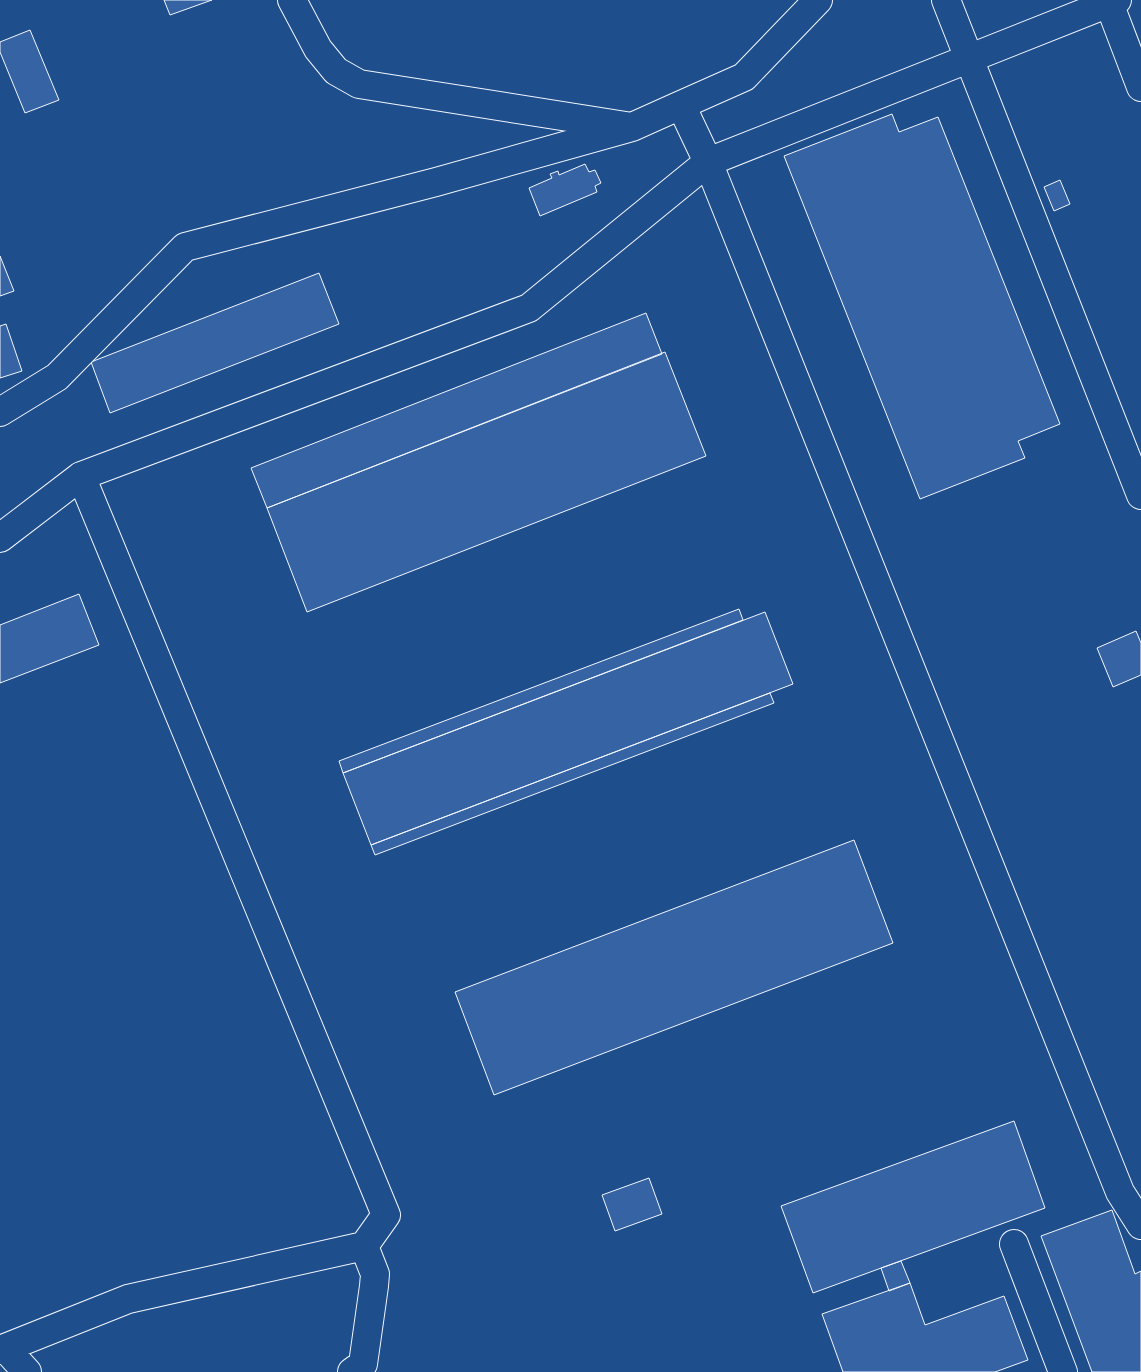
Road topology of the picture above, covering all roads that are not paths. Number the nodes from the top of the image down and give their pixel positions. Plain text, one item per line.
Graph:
1 (292, 0) edge
2 (818, 0) edge
3 (946, 0) edge
4 (1113, 2) edge
5 (968, 58) junction
6 (1141, 87) edge
7 (681, 105) junction
8 (632, 127) junction
9 (708, 162) junction
10 (0, 412) edge
11 (81, 476) junction
12 (1139, 485) edge
13 (0, 538) edge
14 (1141, 1225) edge
15 (1014, 1244) dead end
16 (364, 1246) junction
17 (3, 1349) edge
18 (365, 1369) edge
19 (27, 1372) edge
20 (1064, 1372) edge

1 - 8 lane
2 - 7 lane
3 - 5 lane
4 - 5 lane
4 - 6 lane
5 - 9 lane
5 - 12 lane
7 - 8 lane
7 - 9 lane
8 - 10 lane
9 - 11 lane
9 - 14 lane
11 - 13 lane
11 - 16 lane
15 - 20 lane
16 - 17 lane
16 - 18 lane
17 - 19 lane

